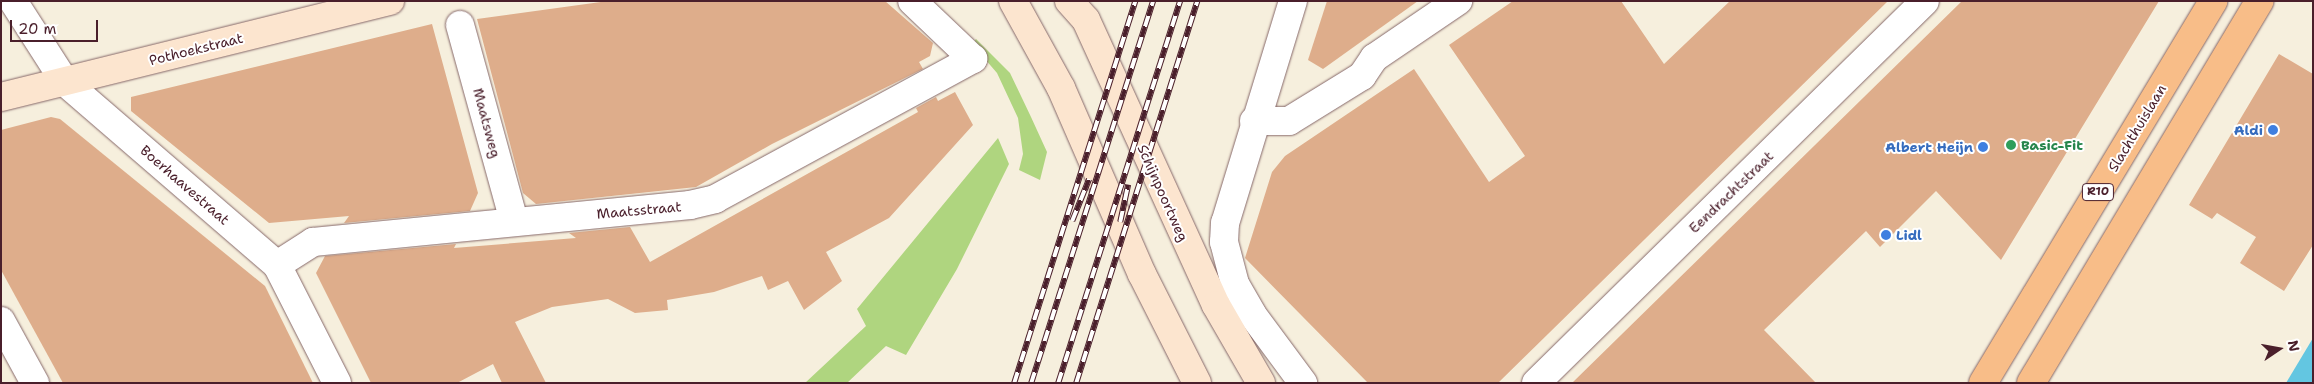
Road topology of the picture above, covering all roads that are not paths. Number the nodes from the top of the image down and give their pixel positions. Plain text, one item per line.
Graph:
1 (13, 1) edge
2 (390, 1) edge
3 (912, 1) edge
4 (1013, 1) edge
5 (1293, 1) edge
6 (1458, 1) edge
7 (1925, 1) edge
8 (2213, 1) edge
9 (2260, 1) edge
10 (1078, 8) edge
11 (460, 25) dead end
12 (65, 82) junction
13 (1, 97) edge
14 (1254, 121) junction
15 (514, 222) junction
16 (277, 265) junction
17 (1, 321) edge
18 (35, 383) edge
19 (337, 383) edge
20 (1197, 383) edge
21 (1261, 383) edge
22 (1303, 383) edge
23 (1536, 383) edge
24 (1983, 383) edge
25 (2031, 383) edge

1 - 12 street, Boerhaavestraat
2 - 12 street, Pothoekstraat
3 - 15 street, Maatsstraat
4 - 20 street
5 - 14 street
6 - 14 street
7 - 23 street, Eendrachtstraat
8 - 24 main road, Slachthuislaan / R10
9 - 25 main road
10 - 21 street, Schijnpoortweg
11 - 15 street, Maatsweg
12 - 13 street, Pothoekstraat
12 - 16 street, Boerhaavestraat
14 - 22 street
15 - 16 street, Maatsstraat
16 - 19 street, Boerhaavestraat
17 - 18 street

